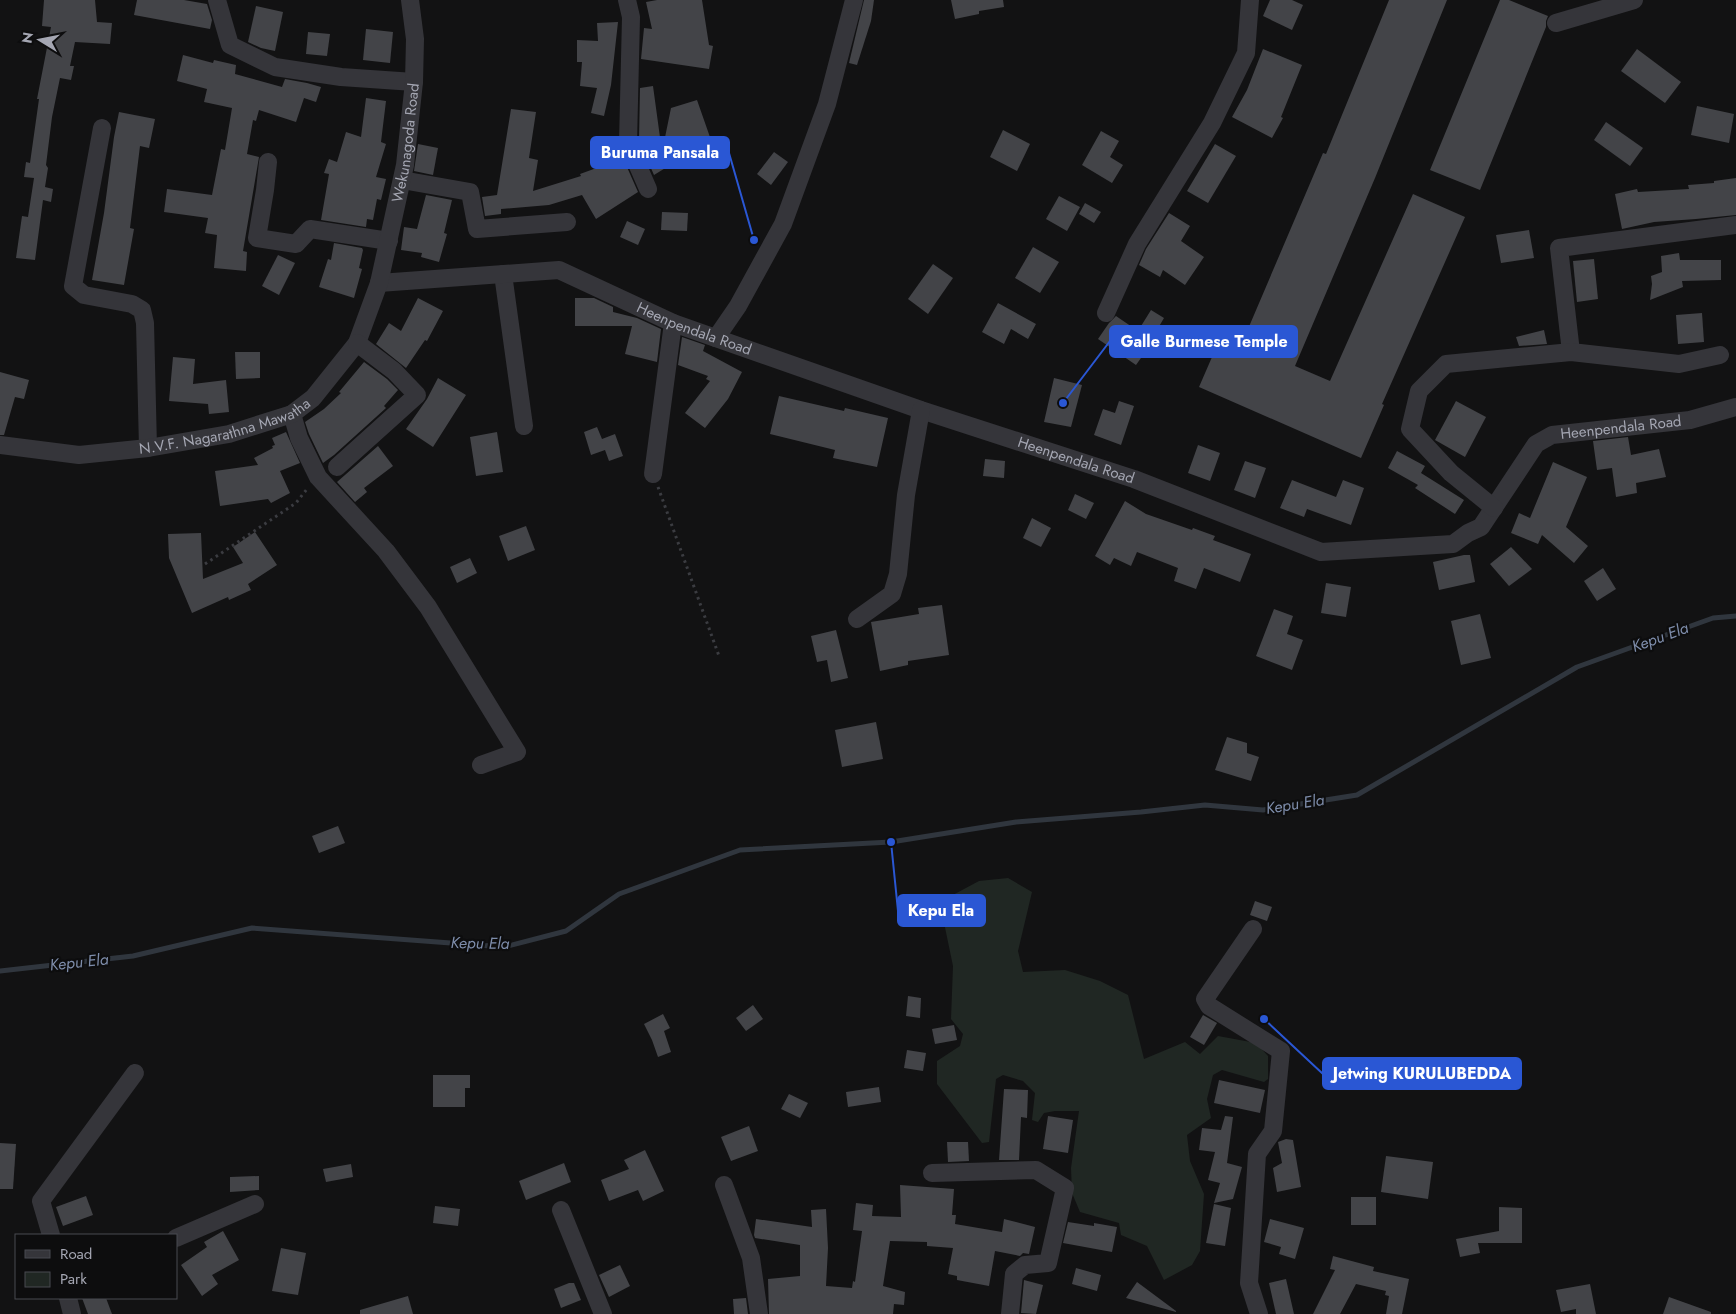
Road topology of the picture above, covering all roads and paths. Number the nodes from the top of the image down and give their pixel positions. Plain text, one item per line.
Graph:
1 (217, 0) edge
2 (410, 0) edge
3 (627, 0) edge
4 (854, 0) edge
5 (1250, 0) edge
6 (1634, 0) edge
7 (1556, 24) dead end
8 (414, 82) junction
9 (102, 128) dead end
10 (268, 162) dead end
11 (402, 180) junction
12 (648, 189) dead end
13 (567, 222) dead end
14 (1736, 225) edge
15 (389, 241) junction
16 (503, 274) junction
17 (379, 283) junction
18 (1106, 313) dead end
19 (673, 323) junction
20 (716, 338) junction
21 (358, 343) junction
22 (1571, 352) junction
23 (1720, 355) dead end
24 (1736, 407) edge
25 (921, 410) junction
26 (292, 414) junction
27 (524, 426) dead end
28 (0, 445) edge
29 (148, 448) junction
30 (337, 467) dead end
31 (653, 474) joint
32 (318, 477) junction
33 (1494, 508) junction
34 (205, 564) dead end
35 (857, 619) dead end
36 (719, 656) dead end
37 (481, 765) dead end
38 (1253, 929) dead end
39 (135, 1073) dead end
40 (932, 1173) dead end
41 (724, 1185) dead end
42 (255, 1204) dead end
43 (561, 1210) dead end
44 (51, 1234) edge
45 (178, 1237) edge
46 (68, 1299) edge
47 (72, 1314) edge
48 (603, 1314) edge
49 (759, 1314) edge
50 (1010, 1314) edge
51 (1259, 1314) edge

1 - 8 street
2 - 8 street, Wekunagoda Road
3 - 12 street
4 - 20 street
5 - 18 street
6 - 7 street
8 - 11 street, Wekunagoda Road
9 - 29 street
10 - 15 street
11 - 13 street
11 - 15 street, Wekunagoda Road
14 - 22 street
15 - 17 street, Wekunagoda Road
16 - 17 street, Heenpendala Road
16 - 19 street, Heenpendala Road
16 - 27 street
17 - 21 street, N.V.F. Nagarathna Mawatha
19 - 20 street, Heenpendala Road
19 - 31 street
20 - 25 street, Heenpendala Road
21 - 26 street, N.V.F. Nagarathna Mawatha
21 - 30 street
22 - 23 street
22 - 33 street
24 - 33 street, Heenpendala Road
25 - 33 street, Heenpendala Road
25 - 35 street
26 - 29 street, N.V.F. Nagarathna Mawatha
26 - 32 street
28 - 29 street, N.V.F. Nagarathna Mawatha
31 - 36 path
32 - 34 path
32 - 37 street
38 - 51 street
39 - 44 street
40 - 50 street
41 - 49 street
42 - 45 street
43 - 48 street
46 - 47 street

